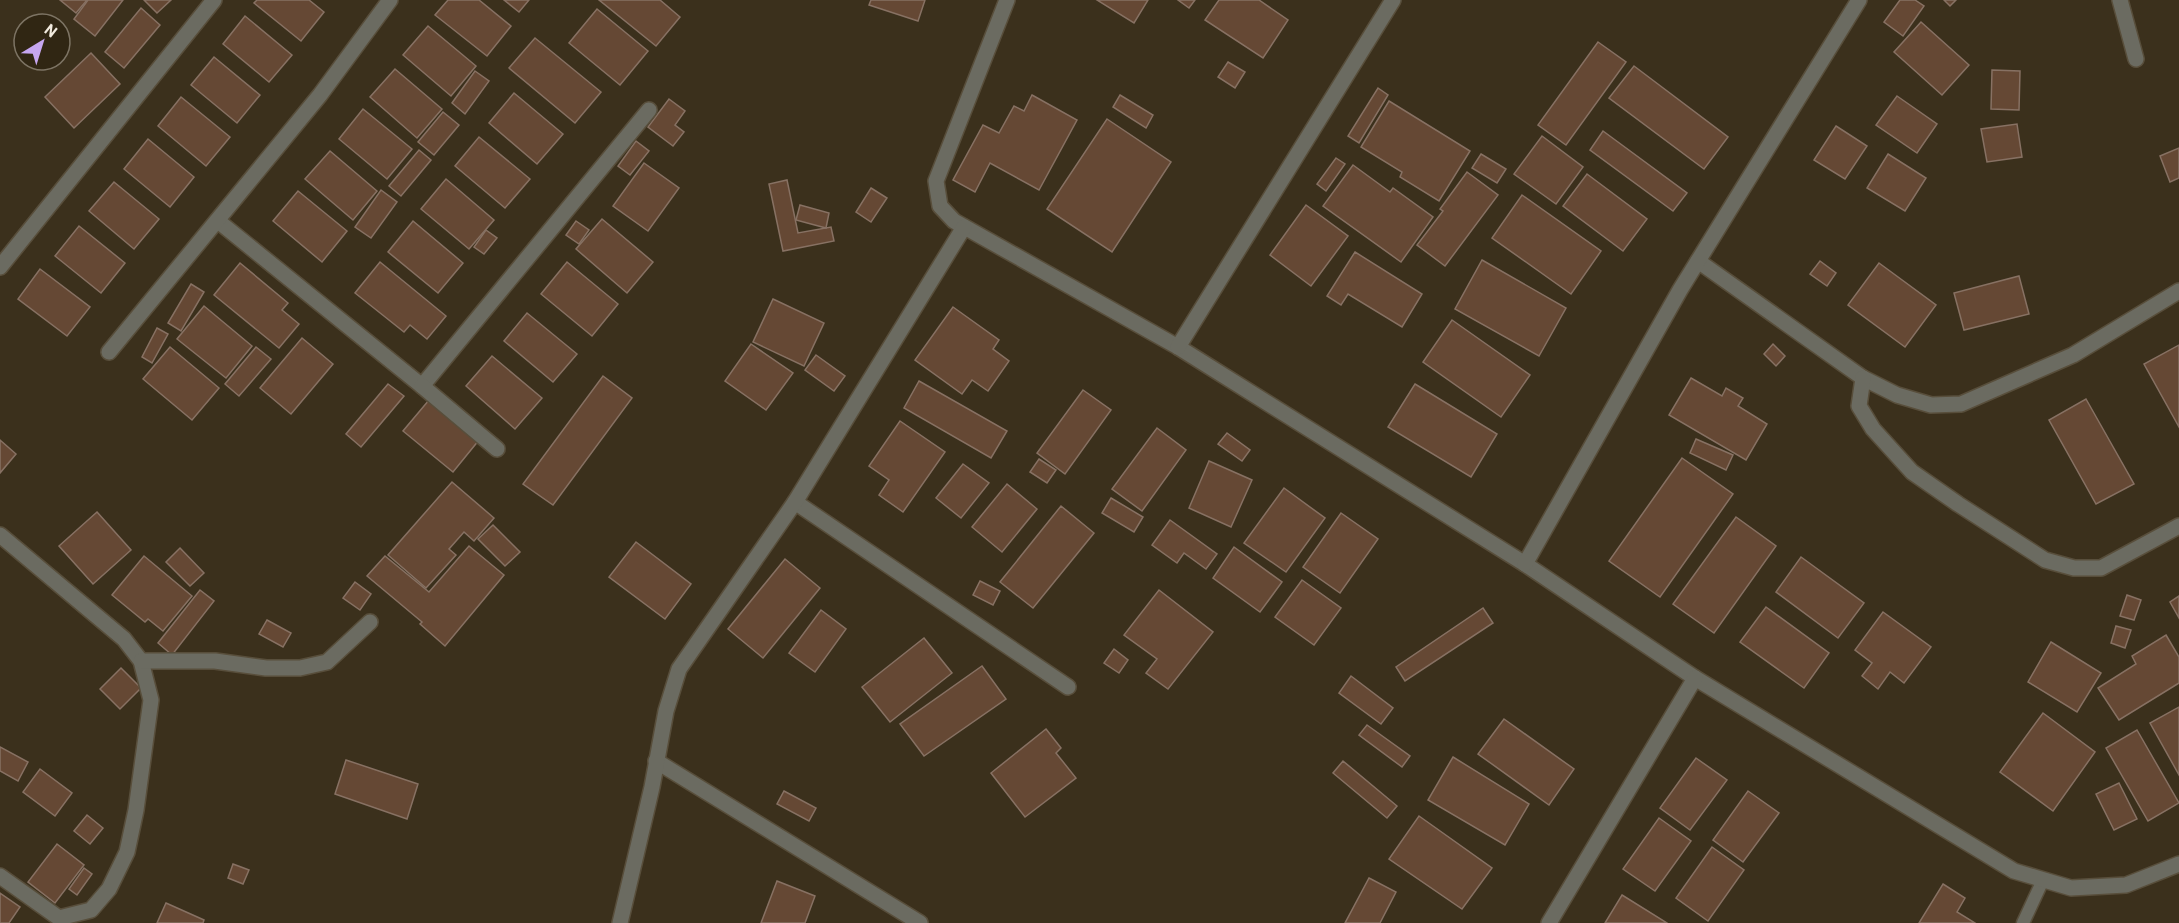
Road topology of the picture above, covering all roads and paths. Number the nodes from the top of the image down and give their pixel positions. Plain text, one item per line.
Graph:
1 (214, 0) edge
2 (390, 0) edge
3 (1007, 0) edge
4 (1393, 0) edge
5 (1859, 0) edge
6 (2120, 0) edge
7 (2136, 59) dead end
8 (649, 110) dead end
9 (218, 221) junction
10 (964, 227) junction
11 (1698, 261) junction
12 (0, 267) edge
13 (2179, 291) edge
14 (1178, 347) junction
15 (109, 352) dead end
16 (1863, 378) junction
17 (422, 386) junction
18 (497, 448) dead end
19 (795, 502) junction
20 (2179, 526) edge
21 (0, 535) edge
22 (1525, 564) junction
23 (370, 622) dead end
24 (141, 661) junction
25 (1695, 678) junction
26 (1068, 687) dead end
27 (656, 761) junction
28 (2179, 864) edge
29 (0, 876) edge
30 (2043, 880) junction
31 (620, 923) edge
32 (920, 923) edge
33 (1549, 923) edge
34 (2023, 923) edge

1 - 12 street
2 - 9 street
3 - 10 street
4 - 14 street
5 - 11 street
6 - 7 street
8 - 17 street
9 - 15 street
9 - 17 street
10 - 14 street
10 - 19 street
11 - 16 street
11 - 22 street
13 - 16 street
14 - 22 street
16 - 20 street
17 - 18 street
19 - 26 street
19 - 27 street
21 - 24 street
22 - 25 street
23 - 24 street
24 - 29 street
25 - 30 street
25 - 33 street
27 - 31 street
27 - 32 street
28 - 30 street
30 - 34 lane

